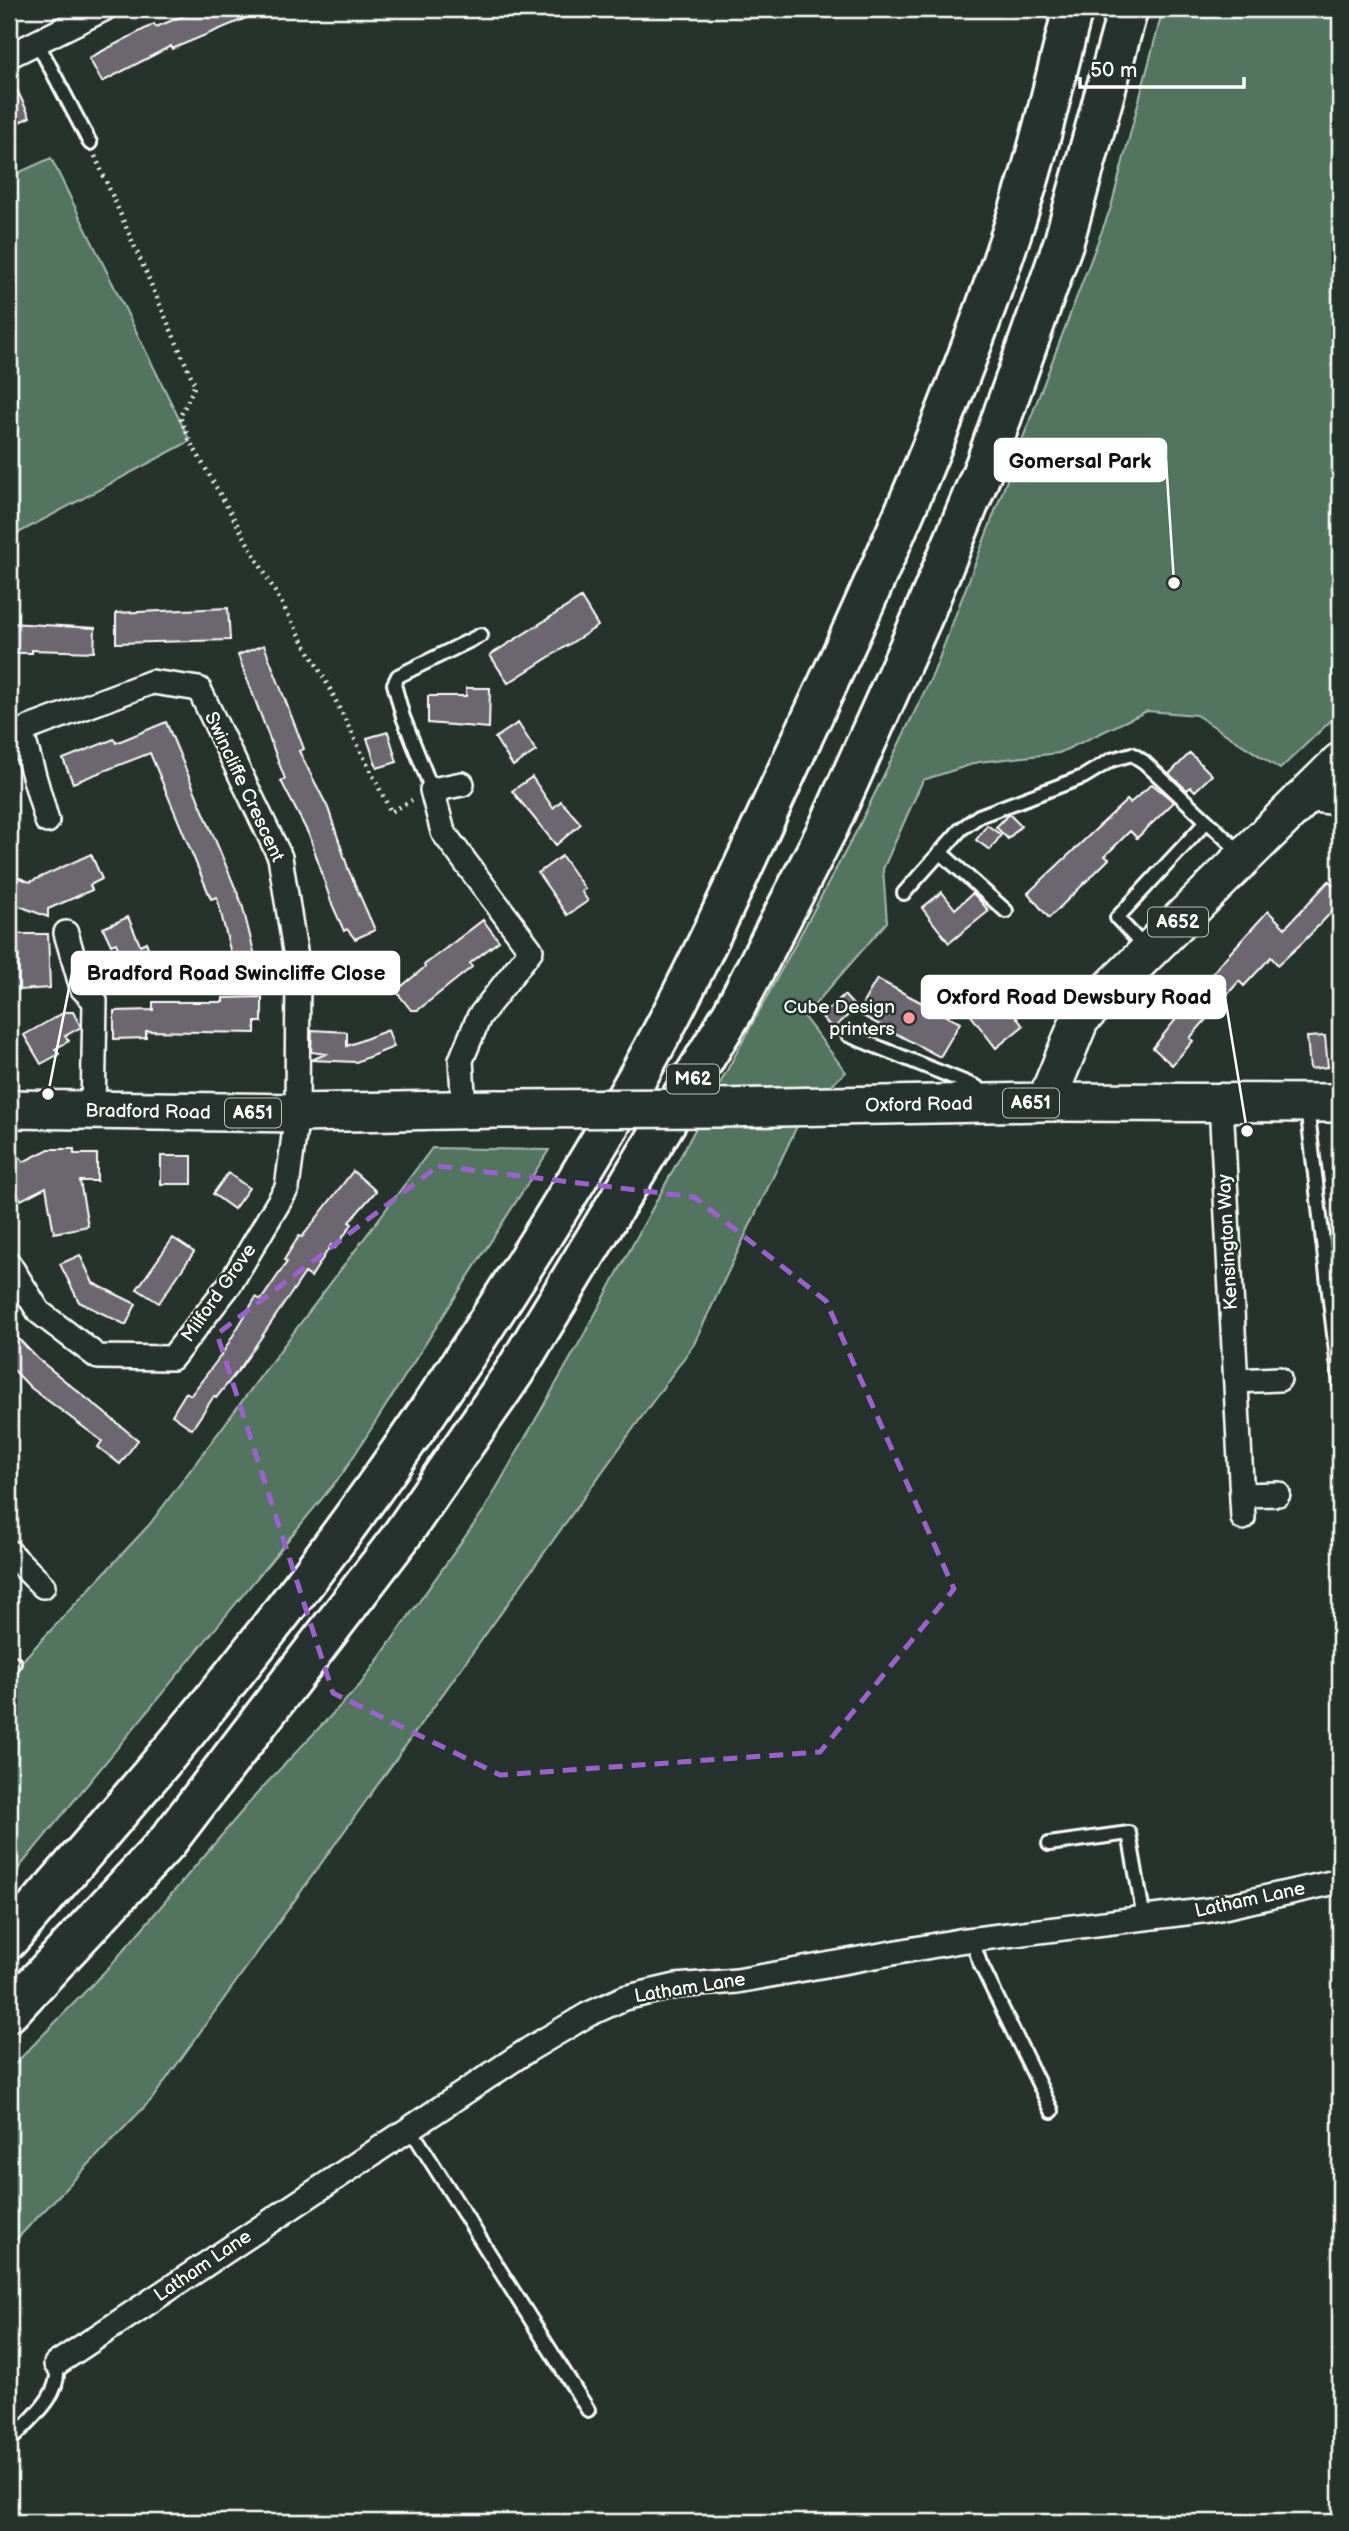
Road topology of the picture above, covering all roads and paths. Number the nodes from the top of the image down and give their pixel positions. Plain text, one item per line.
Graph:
1 (104, 9) edge
2 (1073, 9) edge
3 (1128, 9) edge
4 (19, 46) edge
5 (90, 144) joint
6 (481, 635) dead end
7 (15, 723) edge
8 (1340, 762) edge
9 (462, 783) dead end
10 (432, 790) junction
11 (1303, 799) junction
12 (1340, 803) edge
13 (47, 821) dead end
14 (1207, 821) junction
15 (940, 852) junction
16 (1245, 857) junction
17 (904, 893) dead end
18 (1006, 911) dead end
19 (66, 933) dead end
20 (1149, 951) junction
21 (848, 1035) dead end
22 (1046, 1102) junction
23 (985, 1103) junction
24 (1221, 1103) junction
25 (1323, 1103) edge
26 (9, 1109) edge
27 (481, 1110) junction
28 (93, 1112) junction
29 (297, 1113) junction
30 (9, 1264) edge
31 (1279, 1378) dead end
32 (1236, 1381) junction
33 (1340, 1385) edge
34 (1279, 1494) dead end
35 (1242, 1495) junction
36 (1243, 1518) dead end
37 (9, 1552) edge
38 (43, 1586) dead end
39 (1049, 1844) dead end
40 (1340, 1881) edge
41 (1144, 1919) junction
42 (9, 1939) edge
43 (972, 1940) junction
44 (9, 2012) edge
45 (1052, 2111) dead end
46 (410, 2128) junction
47 (56, 2364) joint
48 (588, 2410) dead end
49 (9, 2442) edge

1 - 4 street
2 - 42 highway, M62
3 - 44 highway, M62
4 - 5 lane
5 - 10 path
6 - 10 lane
7 - 13 street, Swincliffe Crescent
7 - 29 street, Swincliffe Crescent
8 - 11 main road, A652
9 - 10 street
10 - 27 street
11 - 12 street
11 - 16 main road, A652
14 - 15 lane
14 - 16 lane
14 - 20 lane
15 - 17 lane
15 - 18 lane
16 - 20 main road, A652
19 - 28 street
20 - 22 main road, A652
21 - 23 lane
22 - 23 main road, Oxford Road / A651
22 - 24 main road, Oxford Road / A651
23 - 27 main road, Oxford Road / A651, bridge
24 - 25 main road, Oxford Road / A651
24 - 32 street, Kensington Way
25 - 33 lane
26 - 28 main road, Bradford Road / A651
27 - 29 main road, Bradford Road / A651
28 - 29 main road, Bradford Road / A651
29 - 30 street, Milford Grove
31 - 32 street
32 - 35 street, Kensington Way
34 - 35 street
35 - 36 street, Kensington Way
37 - 38 street
39 - 41 lane
40 - 41 street, Latham Lane
41 - 43 street, Latham Lane
43 - 45 lane
43 - 46 street, Latham Lane
46 - 47 street, Latham Lane
46 - 48 lane
47 - 49 lane

